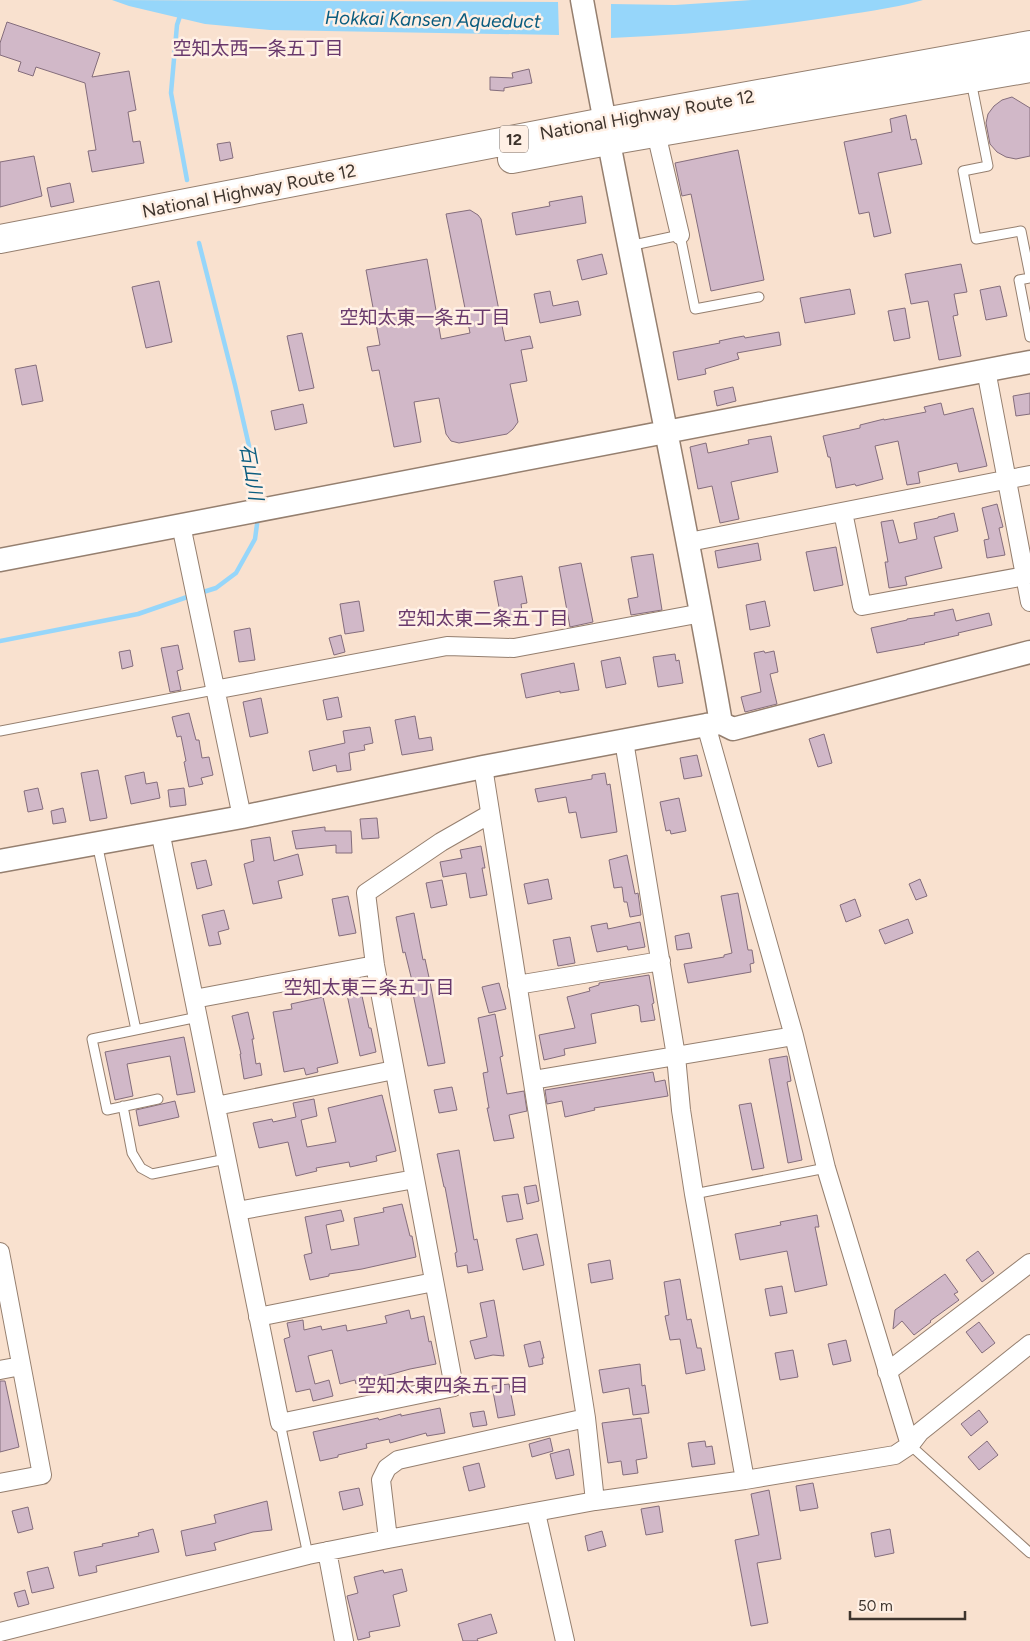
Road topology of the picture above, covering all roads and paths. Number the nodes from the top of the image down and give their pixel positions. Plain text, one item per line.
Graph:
1 (582, 0) edge
2 (1030, 45) edge
3 (1030, 68) edge
4 (970, 78) junction
5 (606, 131) junction
6 (656, 133) junction
7 (680, 235) junction
8 (0, 239) edge
9 (629, 246) junction
10 (0, 257) edge
11 (1030, 277) edge
12 (759, 297) dead end
13 (1030, 337) edge
14 (1030, 362) edge
15 (986, 370) junction
16 (667, 432) junction
17 (1030, 476) edge
18 (1007, 480) junction
19 (843, 512) junction
20 (181, 525) junction
21 (689, 542) junction
22 (0, 560) edge
23 (1025, 576) junction
24 (1030, 602) edge
25 (702, 613) junction
26 (1030, 652) edge
27 (214, 690) junction
28 (714, 724) junction
29 (0, 731) edge
30 (624, 741) junction
31 (483, 767) junction
32 (490, 814) junction
33 (242, 817) junction
34 (160, 831) junction
35 (97, 842) junction
36 (0, 861) edge
37 (660, 961) junction
38 (374, 965) junction
39 (517, 985) junction
40 (194, 999) junction
41 (198, 1017) junction
42 (136, 1030) junction
43 (794, 1036) junction
44 (676, 1056) junction
45 (394, 1070) junction
46 (532, 1080) junction
47 (158, 1098) dead end
48 (124, 1106) junction
49 (216, 1106) junction
50 (226, 1159) junction
51 (826, 1168) junction
52 (415, 1178) junction
53 (694, 1194) junction
54 (237, 1211) junction
55 (0, 1253) edge
56 (1030, 1263) edge
57 (434, 1282) junction
58 (258, 1316) junction
59 (1030, 1344) edge
60 (21, 1366) junction
61 (0, 1370) edge
62 (887, 1372) junction
63 (586, 1418) junction
64 (280, 1422) junction
65 (910, 1445) junction
66 (744, 1480) junction
67 (0, 1483) edge
68 (595, 1501) junction
69 (536, 1513) junction
70 (388, 1539) junction
71 (327, 1551) junction
72 (1030, 1553) edge
73 (308, 1555) junction
74 (0, 1632) edge
75 (344, 1641) edge
76 (565, 1641) edge

1 - 5 street
2 - 5 highway, National Highway Route 12 / 12
3 - 4 highway, National Highway Route 12 / 12
4 - 6 highway, National Highway Route 12 / 12
4 - 11 lane
5 - 6 highway, National Highway Route 12 / 12
5 - 8 highway, National Highway Route 12 / 12
5 - 9 street
5 - 10 highway, National Highway Route 12 / 12
6 - 7 street
7 - 9 lane
7 - 12 lane
9 - 16 street
11 - 13 lane
14 - 15 street
15 - 16 street
15 - 18 street
16 - 20 street
16 - 21 street
17 - 18 street
18 - 19 street
18 - 23 street
19 - 21 street
19 - 23 street
20 - 22 street
20 - 27 street
21 - 25 street
23 - 24 street
25 - 27 street
25 - 28 street
26 - 28 street
27 - 29 lane
27 - 33 street
28 - 30 street
28 - 43 street
30 - 31 street
30 - 37 street
31 - 32 street
31 - 33 street
32 - 38 street
32 - 39 street
33 - 34 street
34 - 35 street
34 - 40 street
35 - 36 street
35 - 42 lane
37 - 39 street
37 - 44 street
38 - 40 street
38 - 45 street
39 - 46 street
40 - 41 street
41 - 42 lane
41 - 49 street
42 - 48 lane
43 - 44 street
43 - 51 street
44 - 46 street
44 - 53 street
45 - 49 street
45 - 52 street
46 - 63 street
47 - 48 lane
48 - 50 lane
49 - 50 street
50 - 54 street
51 - 53 lane
51 - 62 street
52 - 54 street
52 - 57 street
53 - 66 street
54 - 58 street
55 - 60 street
56 - 62 street
57 - 58 street
57 - 64 street
58 - 64 street
59 - 65 street
60 - 61 street
60 - 67 street
62 - 65 street
63 - 68 street
63 - 70 street
64 - 73 lane
65 - 66 street
65 - 72 lane
66 - 68 street
68 - 69 street
69 - 70 street
69 - 76 street
70 - 71 street
71 - 73 street
71 - 75 street
73 - 74 street

